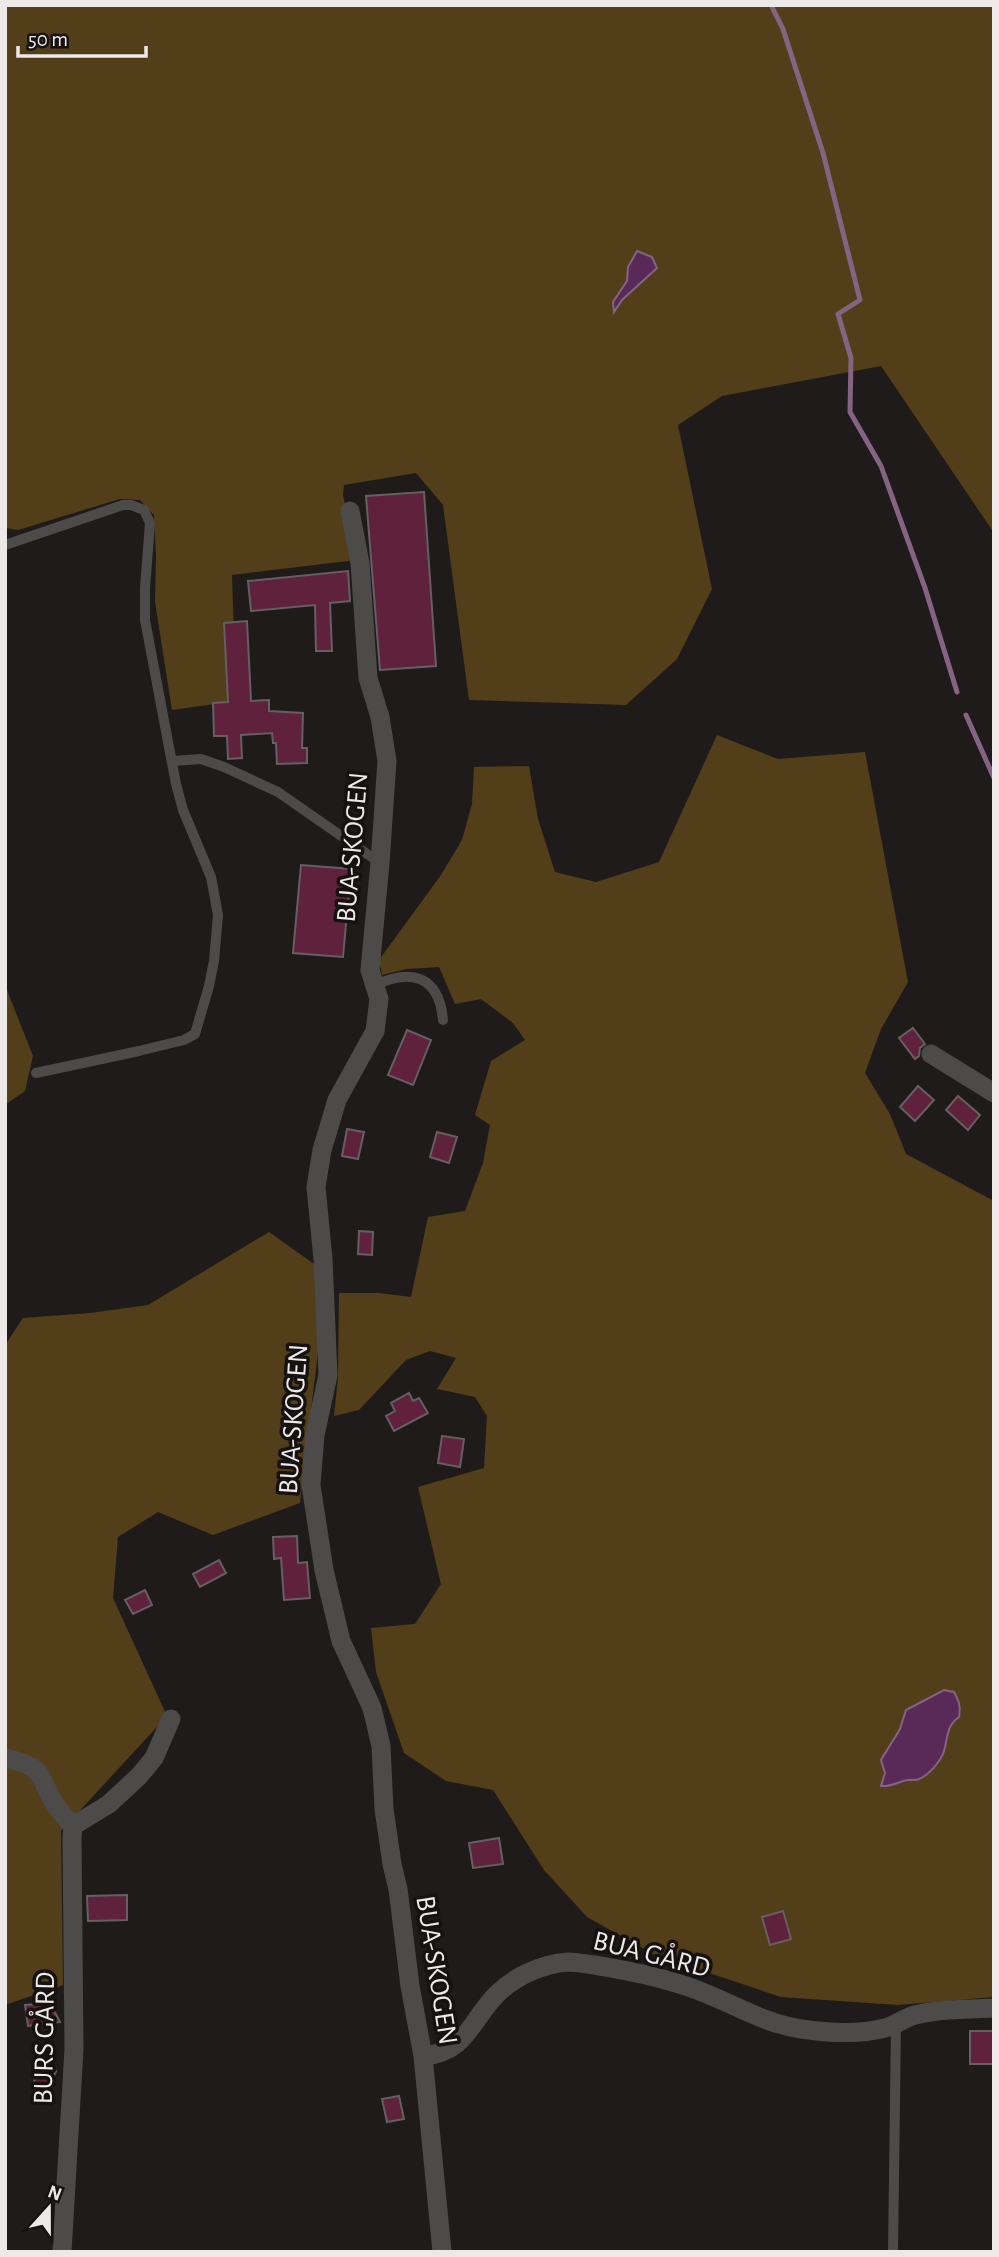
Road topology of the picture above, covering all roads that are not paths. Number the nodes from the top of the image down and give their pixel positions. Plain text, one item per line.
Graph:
1 (350, 511) dead end
2 (5, 545) edge
3 (172, 761) junction
4 (380, 863) junction
5 (375, 985) junction
6 (443, 1020) dead end
7 (932, 1054) dead end
8 (36, 1073) dead end
9 (994, 1093) edge
10 (172, 1718) dead end
11 (5, 1758) edge
12 (73, 1826) junction
13 (994, 2008) edge
14 (896, 2024) junction
15 (423, 2056) junction
16 (62, 2252) edge
17 (442, 2252) edge
18 (893, 2252) edge

1 - 4 street, BUA-SKOGEN
2 - 3 lane
3 - 4 lane
3 - 8 lane
4 - 5 street, BUA-SKOGEN
5 - 6 lane
5 - 15 street, BUA-SKOGEN
7 - 9 street
10 - 12 street
11 - 12 street
12 - 16 street, BURS GÅRD
13 - 14 street, BUA GÅRD
14 - 15 street, BUA GÅRD
14 - 18 lane
15 - 17 street, BUA-SKOGEN

